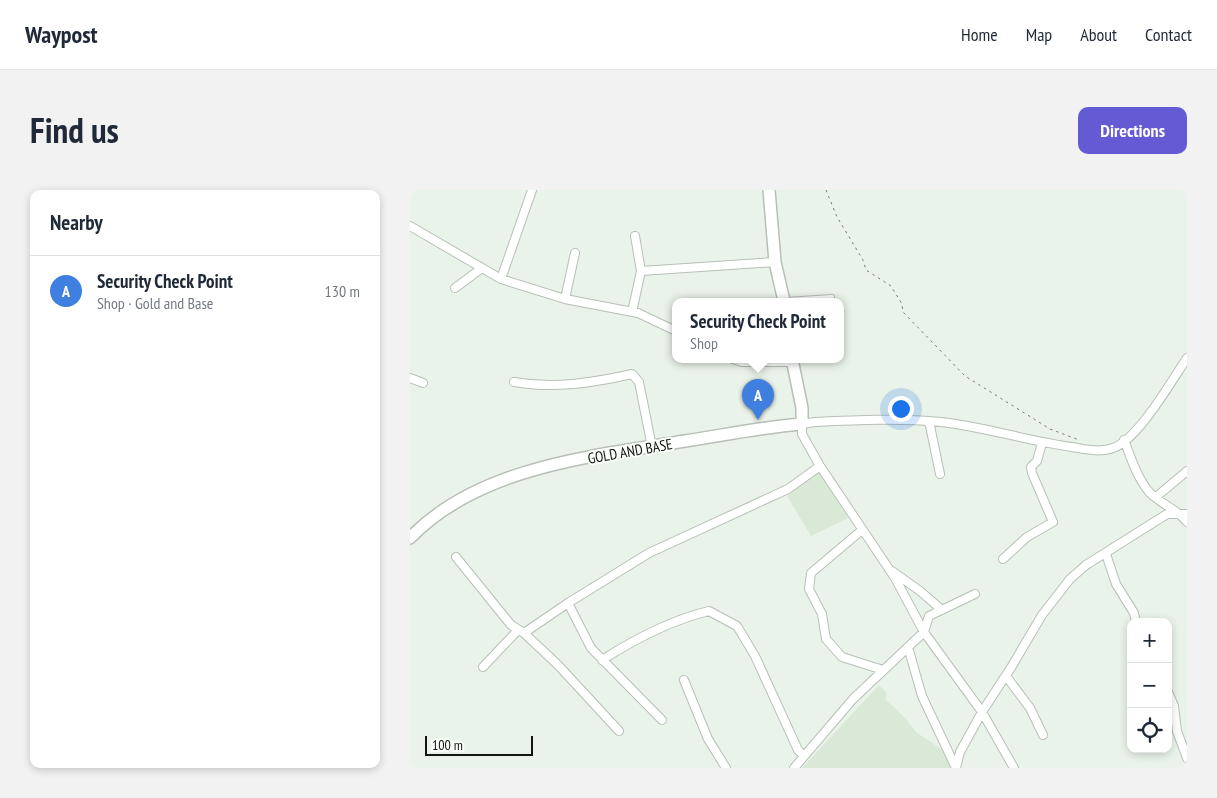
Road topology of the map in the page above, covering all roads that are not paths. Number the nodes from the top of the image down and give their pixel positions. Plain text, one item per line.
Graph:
1 (532, 190) edge
2 (769, 190) edge
3 (410, 226) edge
4 (635, 236) dead end
5 (575, 253) dead end
6 (775, 262) junction
7 (482, 268) junction
8 (642, 271) junction
9 (501, 279) junction
10 (455, 288) dead end
11 (832, 297) dead end
12 (783, 298) edge
13 (820, 298) edge
14 (565, 299) junction
15 (632, 312) junction
16 (672, 329) edge
17 (1187, 358) edge
18 (793, 363) edge
19 (410, 378) edge
20 (514, 382) dead end
21 (424, 384) dead end
22 (929, 421) junction
23 (802, 424) junction
24 (1124, 440) junction
25 (1042, 443) junction
26 (652, 447) junction
27 (820, 466) junction
28 (1187, 471) edge
29 (940, 474) dead end
30 (1156, 497) junction
31 (1184, 514) edge
32 (1187, 522) edge
33 (862, 530) junction
34 (410, 538) edge
35 (1106, 554) junction
36 (456, 557) dead end
37 (1003, 559) dead end
38 (888, 568) junction
39 (975, 594) dead end
40 (568, 603) junction
41 (942, 610) junction
42 (1135, 618) edge
43 (521, 631) junction
44 (924, 632) junction
45 (908, 647) junction
46 (602, 660) junction
47 (483, 667) dead end
48 (883, 670) junction
49 (1006, 676) junction
50 (684, 680) dead end
51 (1172, 701) edge
52 (982, 712) junction
53 (662, 720) dead end
54 (620, 731) dead end
55 (1043, 735) dead end
56 (804, 756) junction
57 (1187, 758) edge
58 (726, 768) edge
59 (794, 768) edge
60 (956, 768) edge
61 (1014, 768) edge

1 - 9 street
2 - 6 main road
3 - 7 street
4 - 8 street
5 - 14 street
6 - 8 street
6 - 12 main road
7 - 9 street
7 - 10 street
8 - 15 street
9 - 14 street
11 - 13 lane
14 - 15 street
15 - 16 street
17 - 24 street
18 - 23 main road
19 - 21 street
20 - 26 street
22 - 23 street
22 - 25 street
22 - 29 street
23 - 26 main road, GOLD AND BASE
23 - 27 street
24 - 25 street
24 - 30 street
25 - 37 street
26 - 34 main road, GOLD AND BASE
27 - 33 street
27 - 40 street
28 - 30 street
30 - 31 street
31 - 32 street
31 - 35 street
33 - 38 street
33 - 48 street
35 - 42 street
35 - 49 street
36 - 43 street
38 - 41 street
38 - 44 street
39 - 41 street
40 - 43 street
40 - 46 street
41 - 44 street
43 - 47 street
43 - 54 street
44 - 45 street
44 - 52 street
45 - 48 street
45 - 60 street
46 - 53 street
46 - 56 street
48 - 56 street
49 - 52 street
49 - 55 street
50 - 58 street
51 - 57 street
52 - 60 street
52 - 61 street
56 - 59 street

